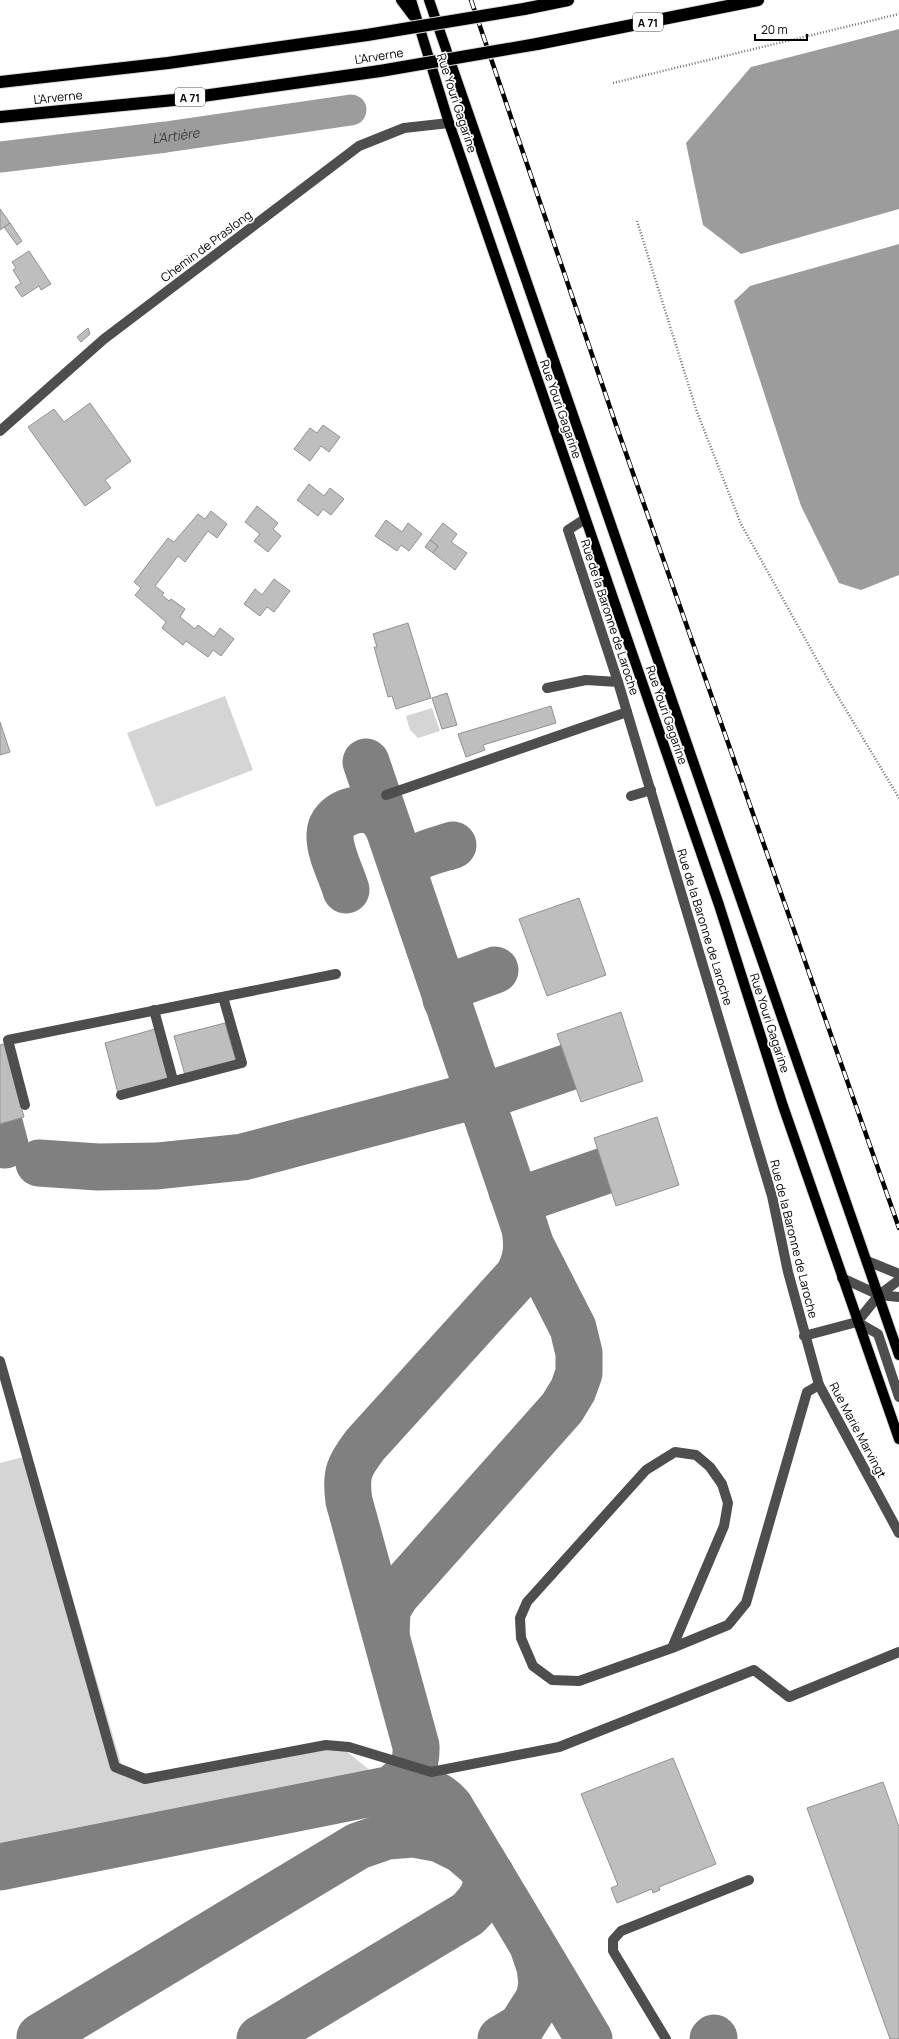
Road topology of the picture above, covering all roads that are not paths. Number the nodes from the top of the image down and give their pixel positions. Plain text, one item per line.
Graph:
1 (401, 0) edge
2 (411, 0) edge
3 (429, 0) edge
4 (568, 0) edge
5 (758, 0) edge
6 (418, 22) junction
7 (0, 82) edge
8 (0, 117) edge
9 (449, 123) junction
10 (0, 430) edge
11 (586, 519) junction
12 (618, 682) junction
13 (547, 688) dead end
14 (627, 712) junction
15 (651, 790) junction
16 (386, 795) dead end
17 (631, 796) dead end
18 (336, 974) dead end
19 (223, 997) junction
20 (154, 1010) junction
21 (173, 1080) junction
22 (121, 1095) dead end
23 (25, 1105) dead end
24 (867, 1261) junction
25 (899, 1274) edge
26 (842, 1278) junction
27 (899, 1280) edge
28 (879, 1295) junction
29 (899, 1297) edge
30 (857, 1322) junction
31 (804, 1336) junction
32 (899, 1355) edge
33 (0, 1361) edge
34 (819, 1385) junction
35 (899, 1397) edge
36 (899, 1439) edge
37 (899, 1533) edge
38 (672, 1648) junction
39 (899, 1652) edge
40 (749, 1880) dead end
41 (666, 2039) edge

1 - 6 main road
2 - 6 main road, Rue Youri Gagarine
3 - 24 main road, Rue Youri Gagarine
4 - 7 highway, L'Arverne, bridge
5 - 8 highway, L'Arverne / A 71, bridge
6 - 9 main road, Rue Youri Gagarine
9 - 10 street, Chemin de Praslong
9 - 11 main road, Rue Youri Gagarine
11 - 12 street, Rue de la Baronne de Laroche
11 - 26 main road, Rue Youri Gagarine
12 - 13 street
12 - 14 street, Rue de la Baronne de Laroche
14 - 15 street, Rue de la Baronne de Laroche
14 - 16 street
15 - 17 street
15 - 31 street, Rue de la Baronne de Laroche
18 - 19 street
19 - 20 street
19 - 21 street
20 - 21 street
20 - 23 street
21 - 22 street
24 - 25 street
24 - 28 main road, Rue Youri Gagarine
26 - 28 street
26 - 30 main road, Rue Youri Gagarine
27 - 28 street
28 - 29 street
28 - 30 street
28 - 32 main road, Rue Youri Gagarine
30 - 31 street
30 - 35 street
30 - 36 main road, Rue Youri Gagarine
31 - 34 street, Rue Marie Marvingt
33 - 39 street
34 - 37 street, Rue Marie Marvingt
34 - 38 street
38 - 38 street
40 - 41 street

